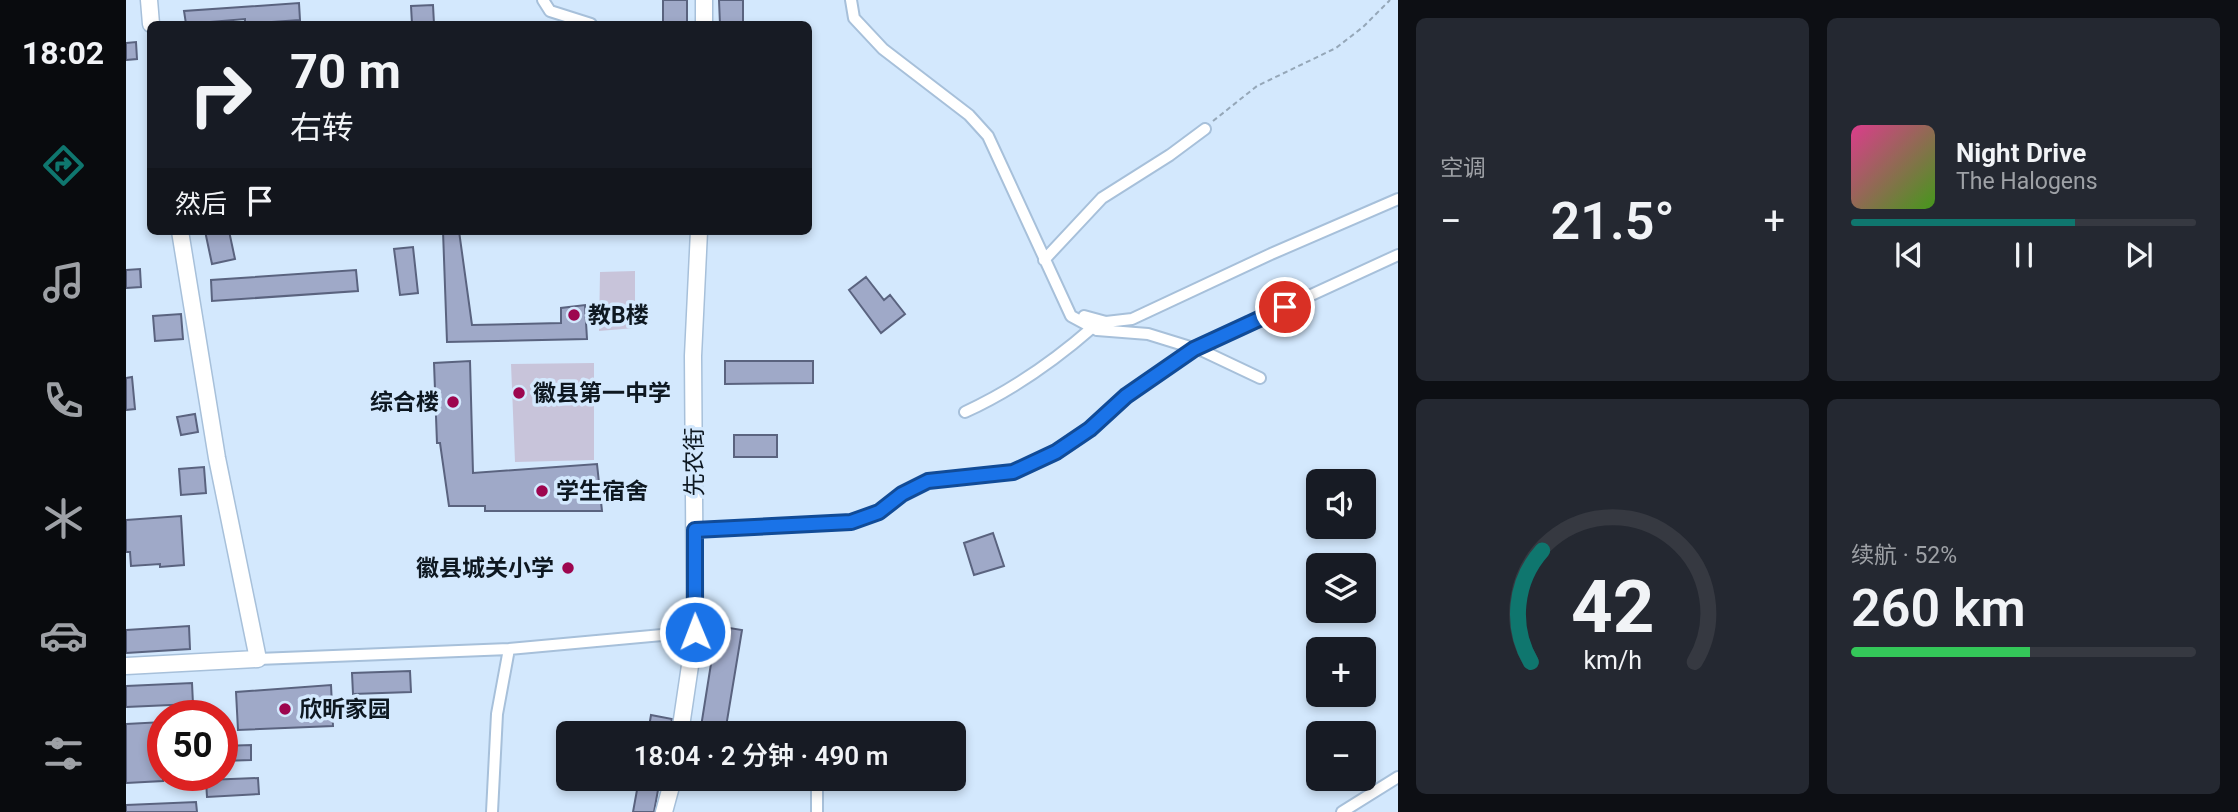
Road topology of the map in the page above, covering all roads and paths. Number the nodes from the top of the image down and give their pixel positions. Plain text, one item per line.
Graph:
1 (149, 0) edge
2 (543, 0) edge
3 (704, 0) edge
4 (851, 0) edge
5 (1390, 0) edge
6 (151, 21) edge
7 (582, 21) edge
8 (704, 21) edge
9 (1205, 129) joint
10 (1398, 199) edge
11 (181, 235) edge
12 (699, 235) edge
13 (1398, 255) edge
14 (1044, 260) junction
15 (1071, 316) junction
16 (1093, 327) junction
17 (1194, 349) junction
18 (1260, 378) dead end
19 (965, 412) dead end
20 (695, 530) junction
21 (695, 632) junction
22 (509, 649) junction
23 (258, 659) junction
24 (126, 666) edge
25 (682, 721) edge
26 (1398, 777) edge
27 (670, 791) edge
28 (817, 791) edge
29 (492, 812) edge
30 (664, 812) edge
31 (817, 812) edge
32 (1342, 812) edge

1 - 6 street
2 - 7 street
3 - 8 street
4 - 14 street
5 - 9 path
9 - 14 street
10 - 15 street
11 - 23 street
12 - 20 street, 先农街
13 - 17 street
14 - 15 street
15 - 16 street
16 - 17 street
16 - 19 street
17 - 18 street
17 - 20 street
20 - 21 street, 先农街
21 - 22 street
21 - 25 street, 先农街
22 - 23 street
22 - 29 street
23 - 24 street
26 - 32 street
27 - 30 street
28 - 31 street

